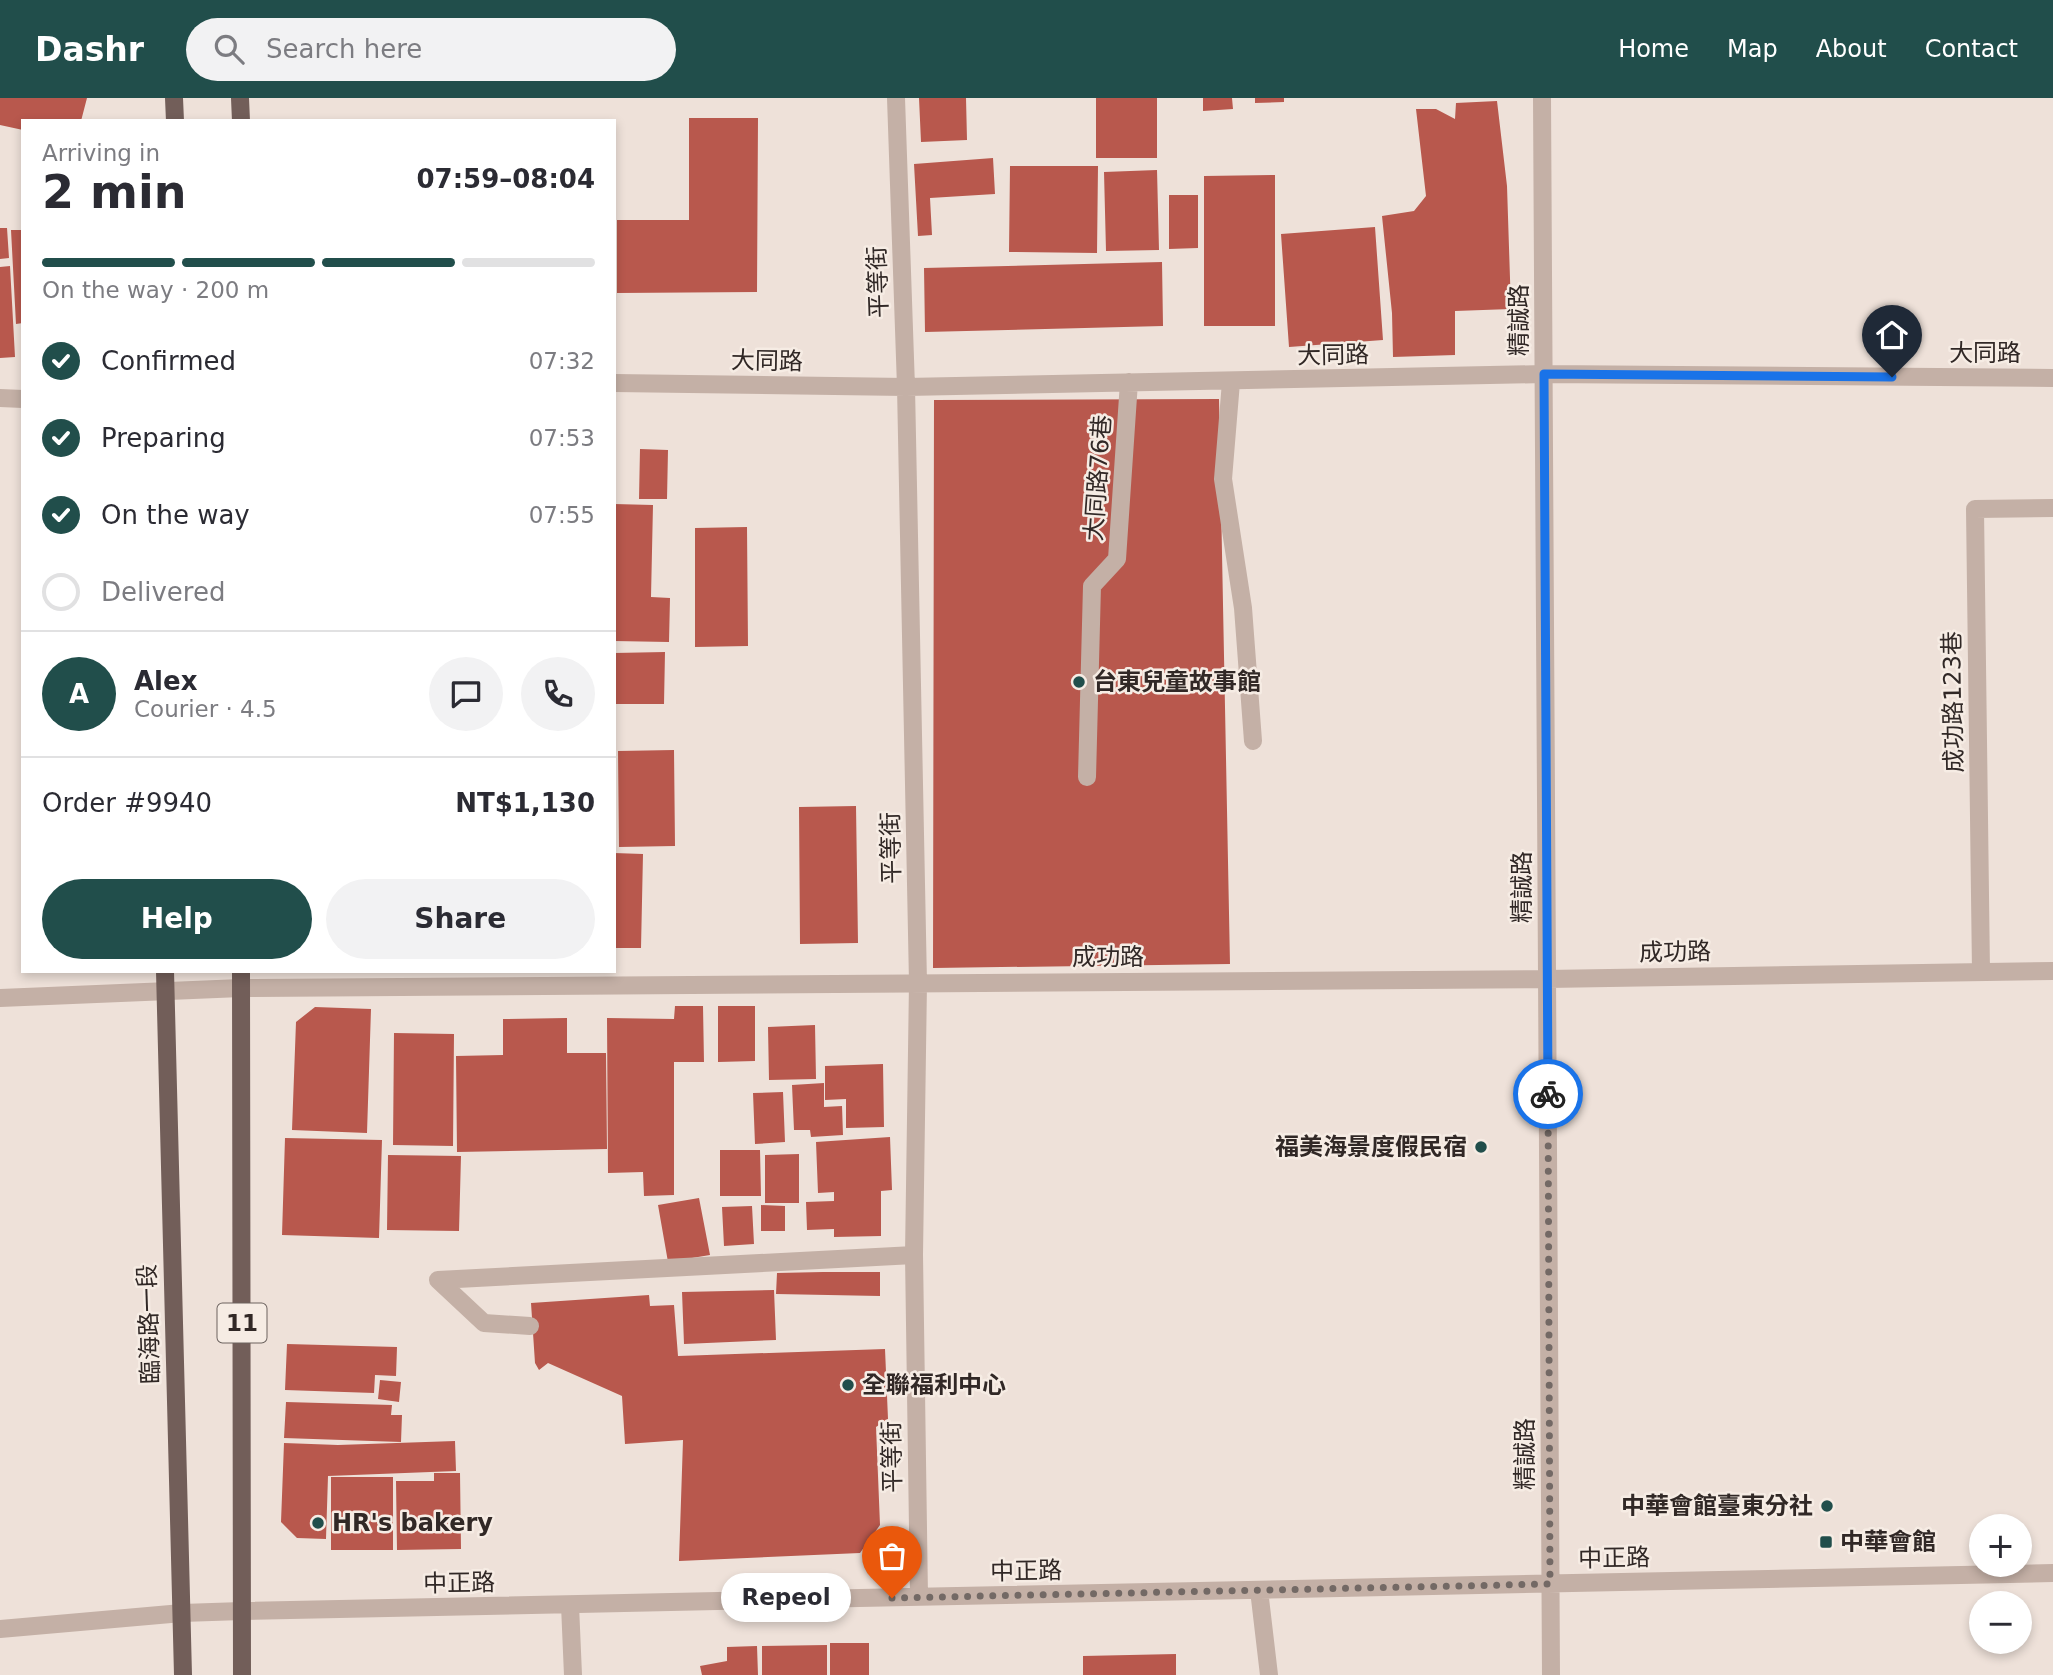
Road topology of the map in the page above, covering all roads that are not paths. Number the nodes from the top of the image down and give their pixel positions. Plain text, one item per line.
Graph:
1 (174, 98) edge
2 (240, 98) edge
3 (896, 98) edge
4 (1542, 98) edge
5 (175, 119) edge
6 (241, 119) edge
7 (1544, 374) junction
8 (2053, 378) edge
9 (1129, 382) junction
10 (1231, 382) junction
11 (616, 383) edge
12 (906, 387) junction
13 (0, 398) edge
14 (21, 398) edge
15 (2053, 508) edge
16 (1253, 741) dead end
17 (1087, 777) dead end
18 (2053, 971) edge
19 (1981, 972) junction
20 (164, 973) edge
21 (1547, 979) junction
22 (241, 980) edge
23 (918, 983) junction
24 (164, 992) junction
25 (0, 998) edge
26 (914, 1255) junction
27 (530, 1326) dead end
28 (2053, 1573) edge
29 (1550, 1584) junction
30 (1259, 1590) junction
31 (919, 1597) junction
32 (570, 1605) junction
33 (242, 1611) junction
34 (181, 1613) junction
35 (0, 1629) edge
36 (183, 1675) edge
37 (242, 1675) edge
38 (573, 1675) edge
39 (1269, 1675) edge
40 (1551, 1675) edge

1 - 5 main road
2 - 6 main road
3 - 12 street, 平等街
4 - 7 street, 精誠路
7 - 8 street, 大同路
7 - 10 street, 大同路
7 - 21 street, 精誠路
9 - 10 street, 大同路
9 - 12 street, 大同路
9 - 17 street, 大同路76巷
10 - 16 street
11 - 12 street, 大同路
12 - 23 street, 平等街
13 - 14 street
15 - 19 street, 成功路123巷
18 - 19 street, 成功路
19 - 21 street, 成功路
20 - 24 main road, 臨海路一段
21 - 23 street, 成功路
21 - 29 street, 精誠路
22 - 23 street, 成功路
22 - 24 street, 成功路
22 - 33 main road, 11
23 - 26 street, 平等街
24 - 25 street, 成功路
24 - 34 main road, 臨海路一段
26 - 27 street
26 - 31 street, 平等街
28 - 29 street, 中正路
29 - 30 street, 中正路
29 - 40 street, 精誠路
30 - 31 street, 中正路
30 - 39 street
31 - 32 street, 中正路
32 - 33 street, 中正路
32 - 38 street
33 - 34 street, 中正路
33 - 37 main road, 11
34 - 35 street, 中正路
34 - 36 main road, 臨海路一段

